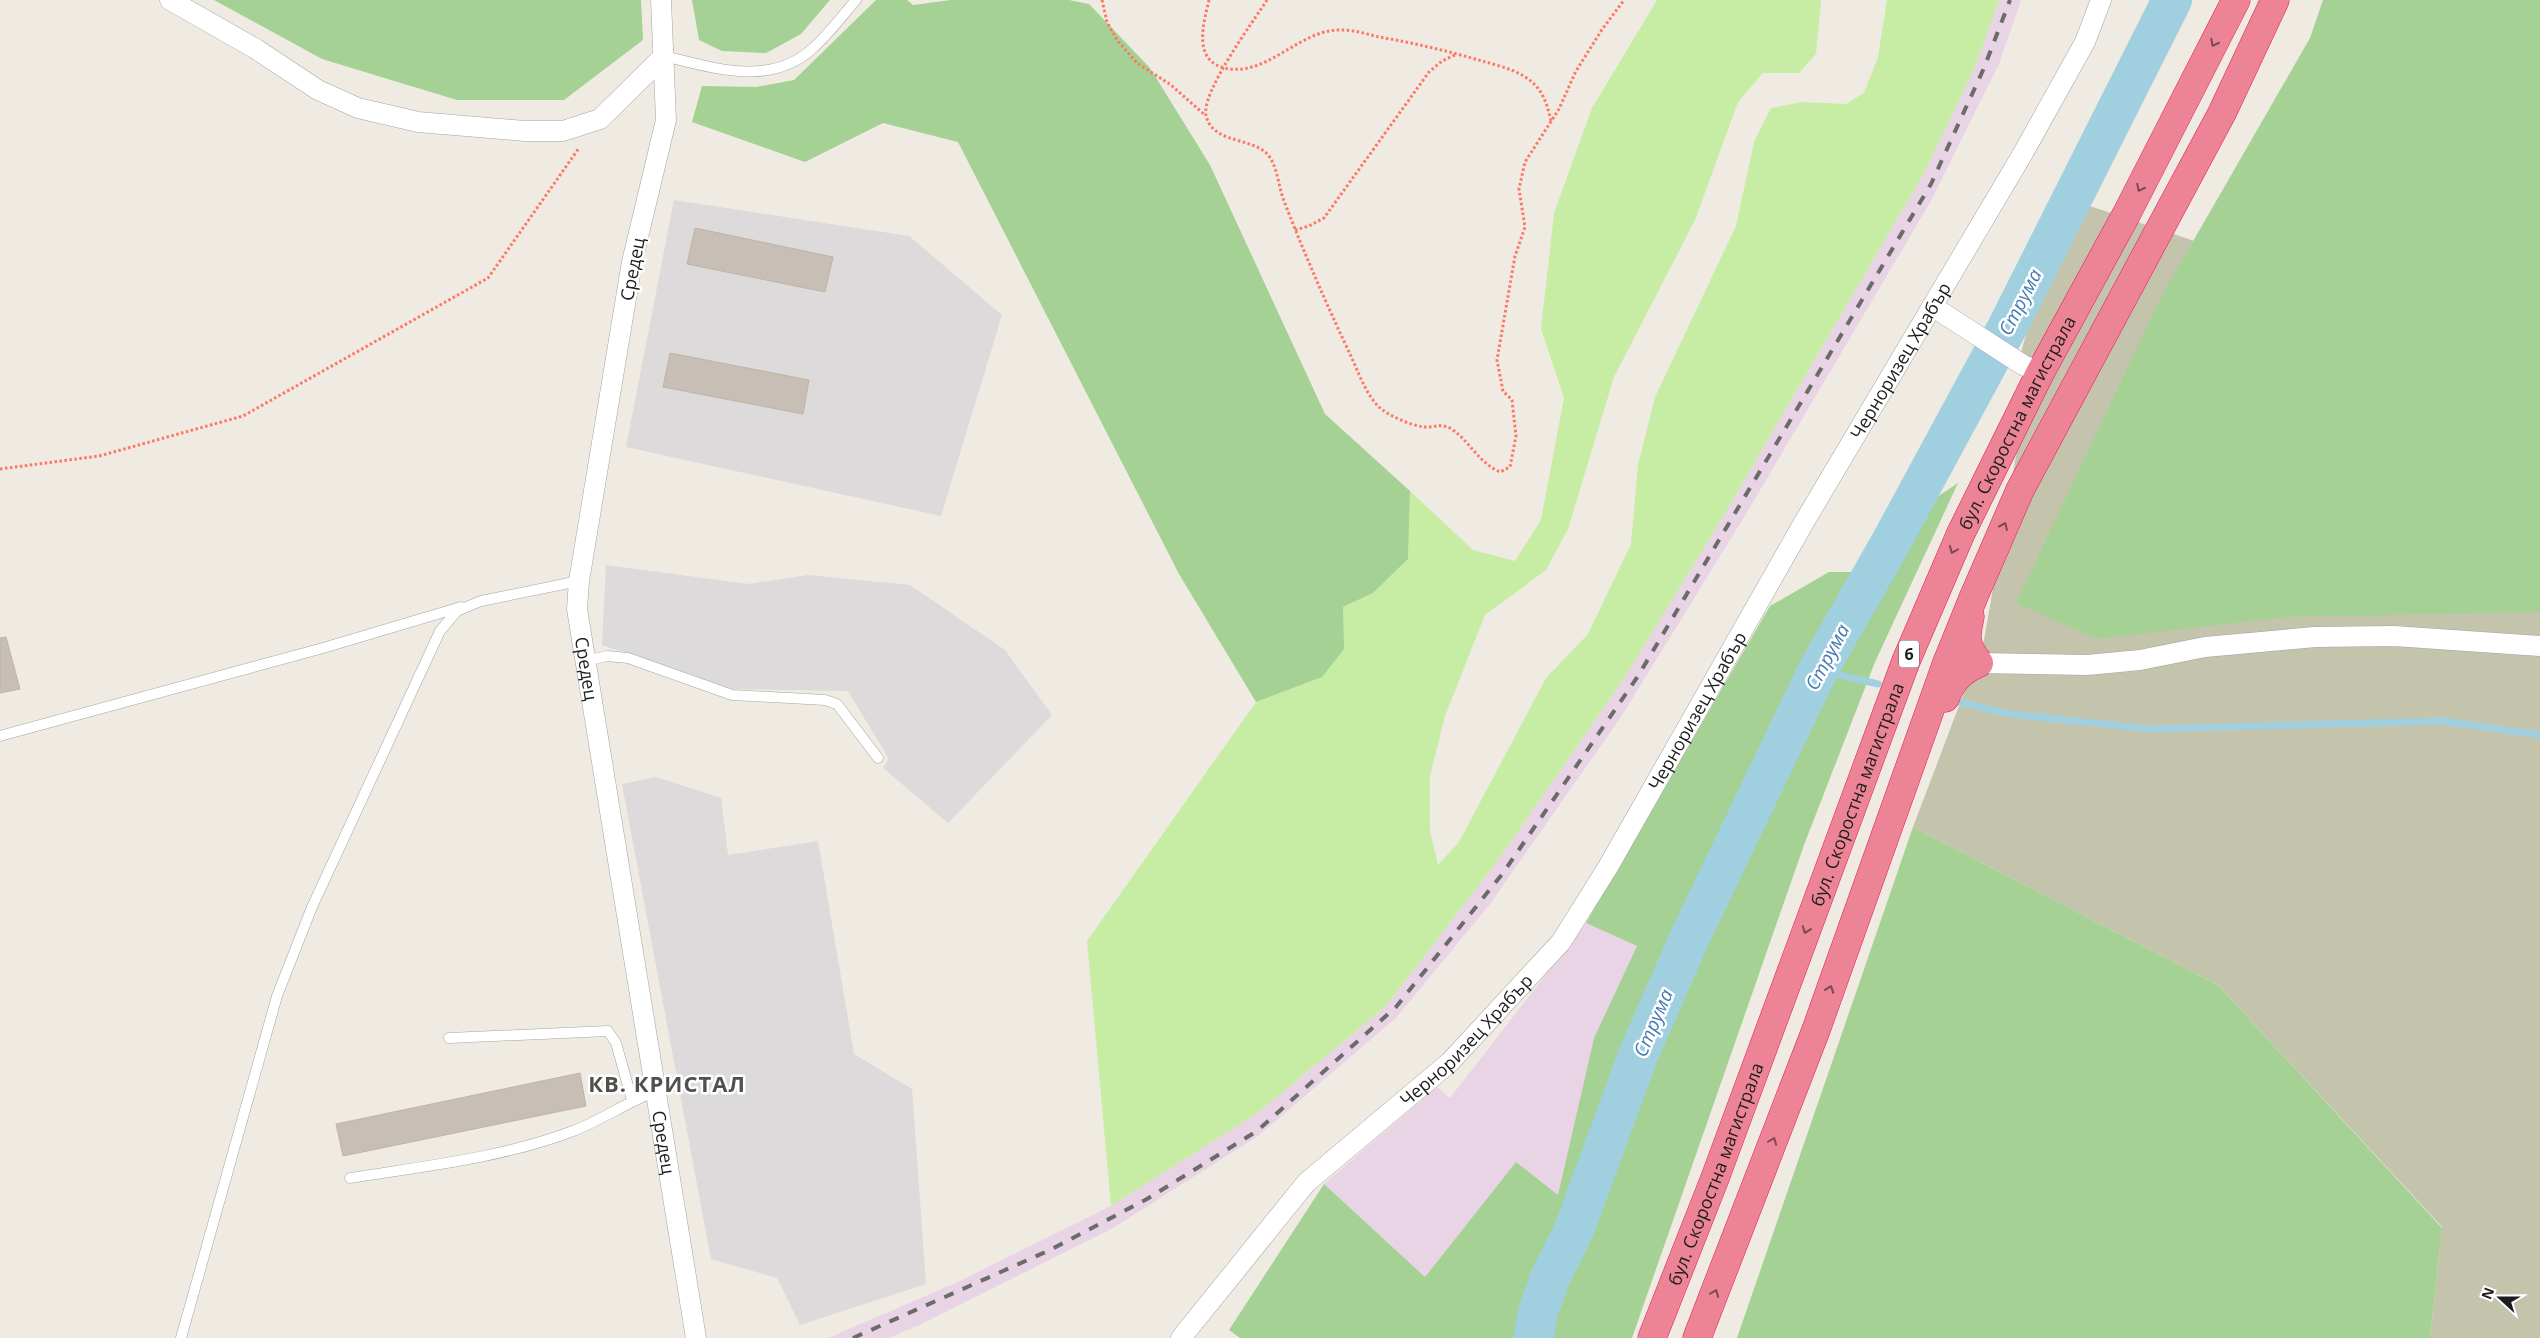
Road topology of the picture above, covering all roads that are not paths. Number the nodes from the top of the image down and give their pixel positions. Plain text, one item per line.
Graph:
1 (170, 0) edge
2 (661, 0) edge
3 (856, 0) edge
4 (2101, 0) edge
5 (2236, 0) edge
6 (2276, 0) edge
7 (664, 56) junction
8 (1932, 306) junction
9 (2032, 369) junction
10 (579, 581) junction
11 (1974, 596) junction
12 (480, 602) junction
13 (2540, 646) edge
14 (585, 661) junction
15 (1980, 663) junction
16 (0, 736) edge
17 (878, 758) dead end
18 (1882, 844) junction
19 (449, 1038) dead end
20 (656, 1092) junction
21 (632, 1100) junction
22 (350, 1178) dead end
23 (181, 1338) edge
24 (696, 1338) edge
25 (1182, 1338) edge
26 (1652, 1338) edge
27 (1697, 1338) edge

1 - 7 street
2 - 7 street, Средец
3 - 7 lane
4 - 8 street, Черноризец Храбър
5 -> 9 highway, бул. Скоростна магистрала / 6
11 -> 6 highway, бул. Скоростна магистрала / 6
7 - 10 street, Средец
8 - 9 street
8 - 25 street, Черноризец Храбър
9 -> 26 highway, бул. Скоростна магистрала / 6
10 - 12 lane
10 - 14 street, Средец
11 - 15 highway
11 - 18 highway, бул. Скоростна магистрала / 6
12 - 16 lane
12 - 23 lane
13 - 15 street
14 - 17 lane
14 - 20 street, Средец
15 - 18 highway
27 -> 18 highway, бул. Скоростна магистрала / 6
19 - 21 lane
20 - 21 lane
20 - 24 street, Средец
21 - 22 lane

